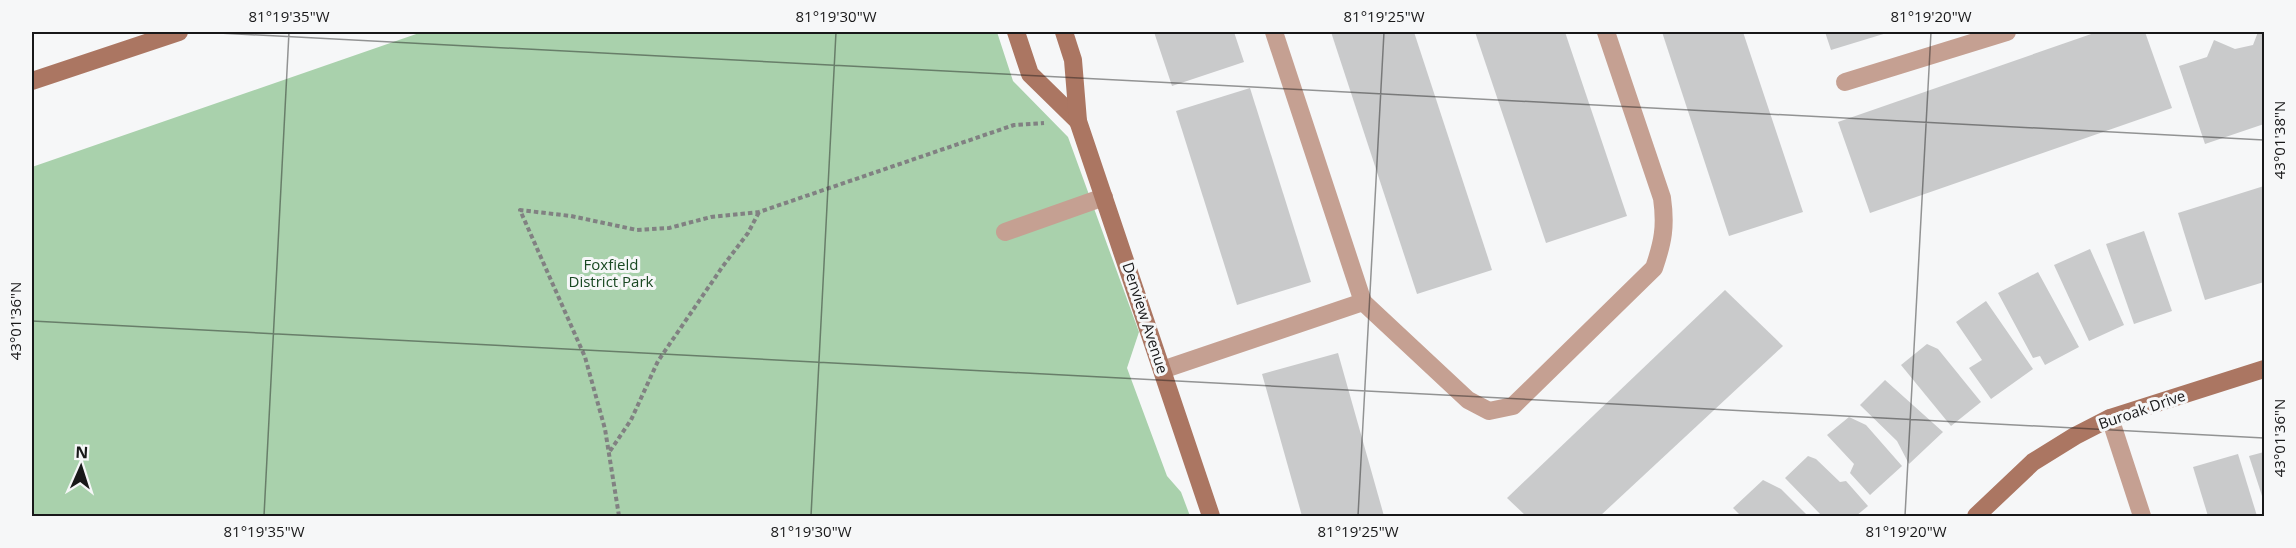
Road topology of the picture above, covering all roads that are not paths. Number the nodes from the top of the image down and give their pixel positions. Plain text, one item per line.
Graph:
1 (179, 32) edge
2 (1016, 32) edge
3 (1064, 32) edge
4 (1274, 32) edge
5 (1606, 32) edge
6 (2007, 32) edge
7 (1964, 38) edge
8 (32, 81) edge
9 (1845, 82) dead end
10 (1078, 121) junction
11 (1104, 197) junction
12 (1005, 232) dead end
13 (1363, 302) junction
14 (2265, 369) edge
15 (1162, 370) junction
16 (2110, 418) junction
17 (1211, 516) edge
18 (1976, 516) edge
19 (2142, 516) edge

1 - 8 street
2 - 10 street, Denview Avenue
3 - 10 street, Denview Avenue
4 - 13 street
5 - 13 street
6 - 7 street
7 - 9 street
10 - 11 street, Denview Avenue
11 - 12 street
11 - 15 street, Denview Avenue
13 - 15 street
14 - 16 street, Buroak Drive
15 - 17 street, Denview Avenue
16 - 18 street, Buroak Drive
16 - 19 street

